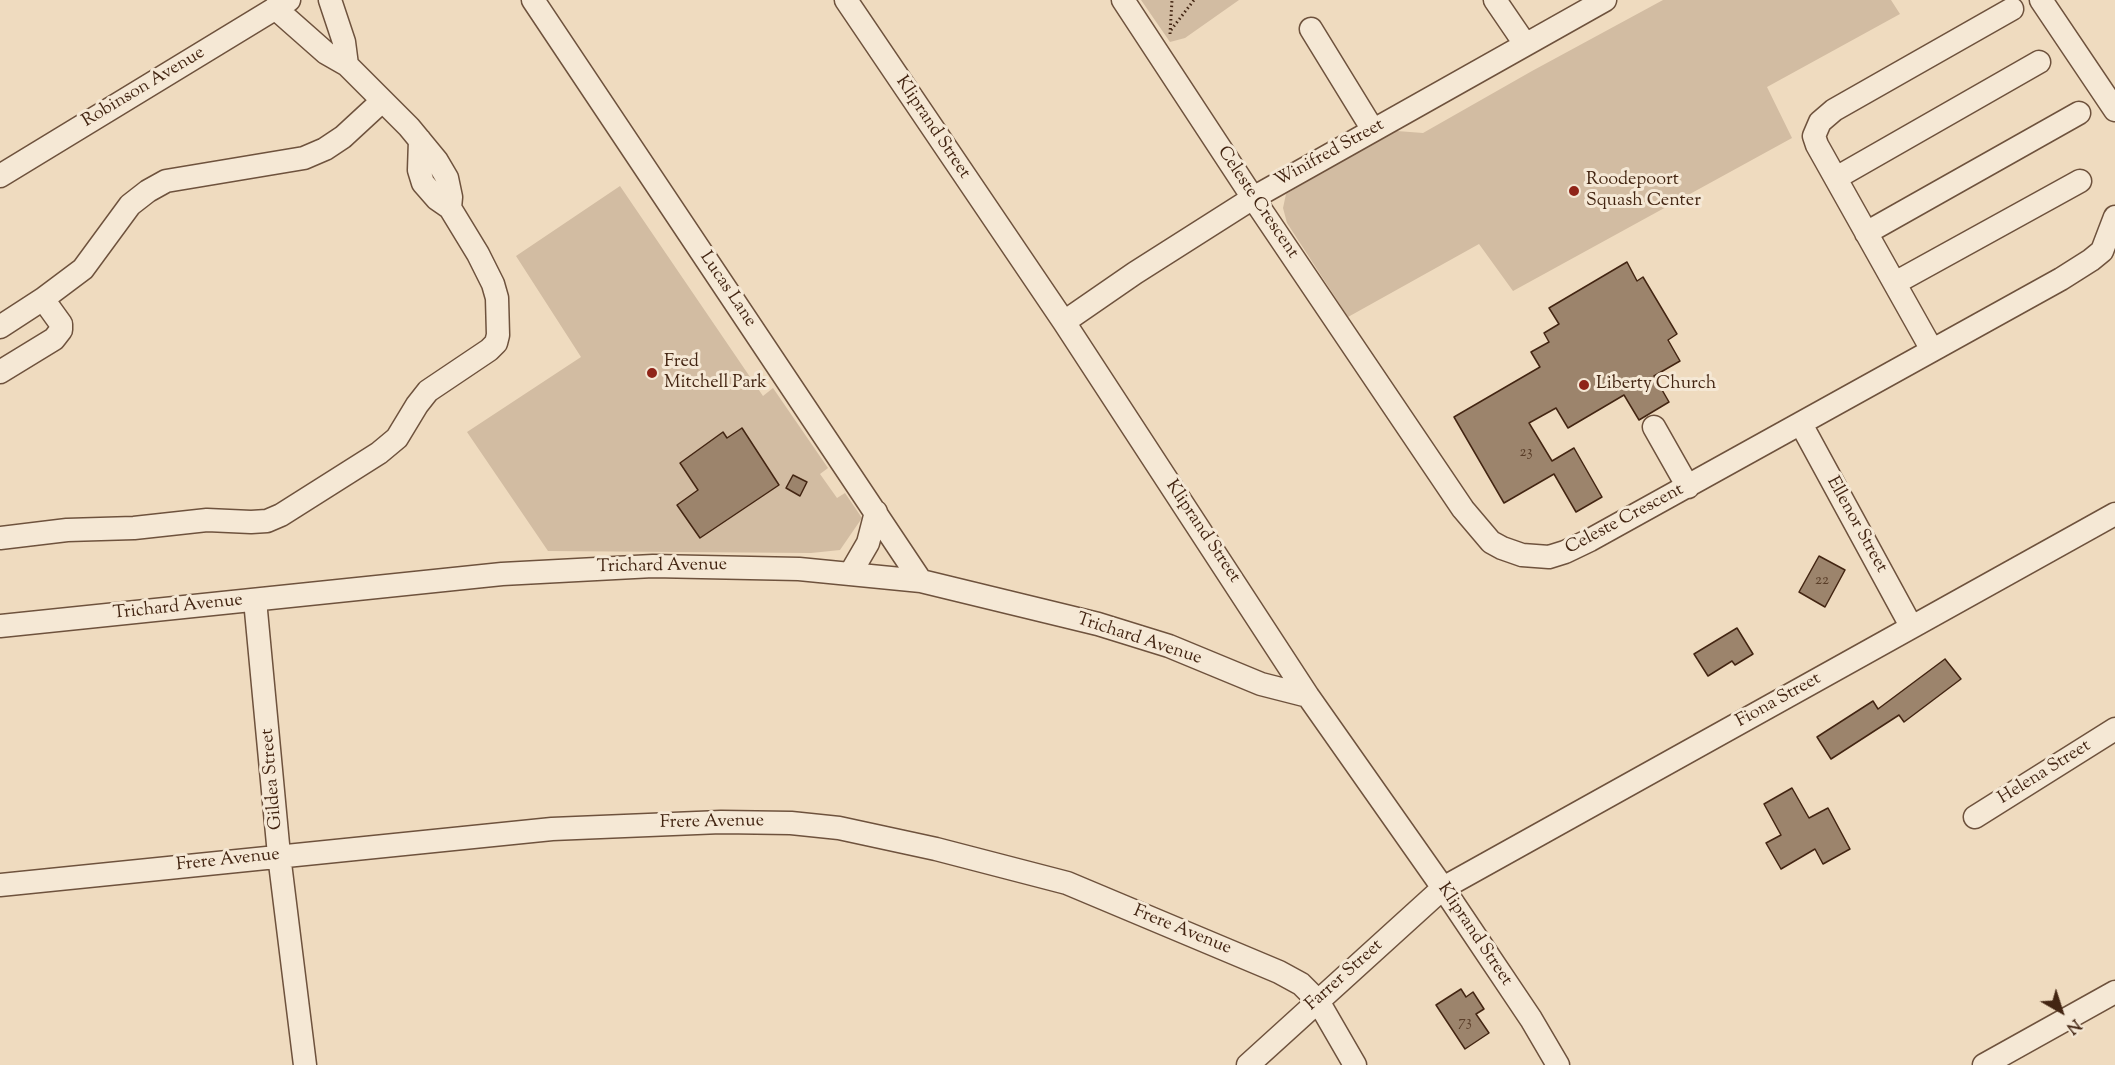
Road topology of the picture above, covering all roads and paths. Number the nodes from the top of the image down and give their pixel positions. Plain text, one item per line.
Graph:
1 (330, 0) edge
2 (533, 0) edge
3 (846, 0) edge
4 (1123, 0) edge
5 (1172, 0) edge
6 (1194, 0) edge
7 (1495, 0) edge
8 (1605, 0) edge
9 (2041, 0) edge
10 (282, 4) edge
11 (2012, 9) dead end
12 (1311, 29) dead end
13 (1170, 31) junction
14 (1170, 41) dead end
15 (1525, 44) junction
16 (2039, 62) dead end
17 (346, 65) junction
18 (382, 101) junction
19 (2115, 110) edge
20 (2079, 113) dead end
21 (1373, 130) junction
22 (0, 176) edge
23 (1836, 178) junction
24 (2080, 181) dead end
25 (1253, 198) junction
26 (2115, 217) edge
27 (1866, 233) junction
28 (1895, 283) junction
29 (43, 299) junction
30 (1064, 322) junction
31 (0, 327) edge
32 (1932, 350) junction
33 (0, 372) edge
34 (1801, 424) junction
35 (1654, 427) dead end
36 (1688, 487) junction
37 (876, 512) junction
38 (2115, 514) edge
39 (0, 538) edge
40 (850, 574) junction
41 (921, 581) junction
42 (255, 600) junction
43 (0, 626) edge
44 (1911, 626) junction
45 (1308, 696) junction
46 (2115, 729) edge
47 (1975, 817) dead end
48 (279, 855) junction
49 (0, 885) edge
50 (1443, 888) junction
51 (2115, 992) edge
52 (1318, 1000) junction
53 (305, 1065) edge
54 (1248, 1065) edge
55 (1355, 1065) edge
56 (1558, 1065) edge
57 (1984, 1065) edge

1 - 17 street
2 - 37 street, Lucas Lane
3 - 30 street, Kliprand Street
4 - 25 street, Celeste Crescent
5 - 13 path
6 - 13 path
7 - 15 street
8 - 15 street, Winifred Street
9 - 19 street
10 - 17 street
10 - 22 street, Robinson Avenue
11 - 23 street
12 - 21 street
13 - 14 path
15 - 21 street, Winifred Street
16 - 23 street
17 - 18 street
18 - 29 street
18 - 39 street
20 - 27 street
21 - 25 street, Winifred Street
23 - 27 street
24 - 28 street
25 - 30 street, Winifred Street
25 - 36 street, Celeste Crescent
26 - 32 street, Celeste Crescent
27 - 28 street
28 - 32 street
29 - 31 street
29 - 33 street
30 - 45 street, Kliprand Street
32 - 34 street, Celeste Crescent
34 - 36 street, Celeste Crescent
34 - 44 street, Ellenor Street
35 - 36 street
37 - 40 street
37 - 41 street, Lucas Lane
38 - 44 street, Fiona Street
40 - 41 street, Trichard Avenue
40 - 42 street, Trichard Avenue
41 - 45 street, Trichard Avenue
42 - 43 street, Trichard Avenue
42 - 48 street, Gildea Street
44 - 50 street, Fiona Street
45 - 50 street, Kliprand Street
46 - 47 street, Helena Street
48 - 49 street, Frere Avenue
48 - 52 street, Frere Avenue
48 - 53 street, Gildea Street
50 - 52 street, Farrer Street
50 - 56 street, Kliprand Street
51 - 57 street
52 - 54 street, Farrer Street
52 - 55 street, Frere Avenue

